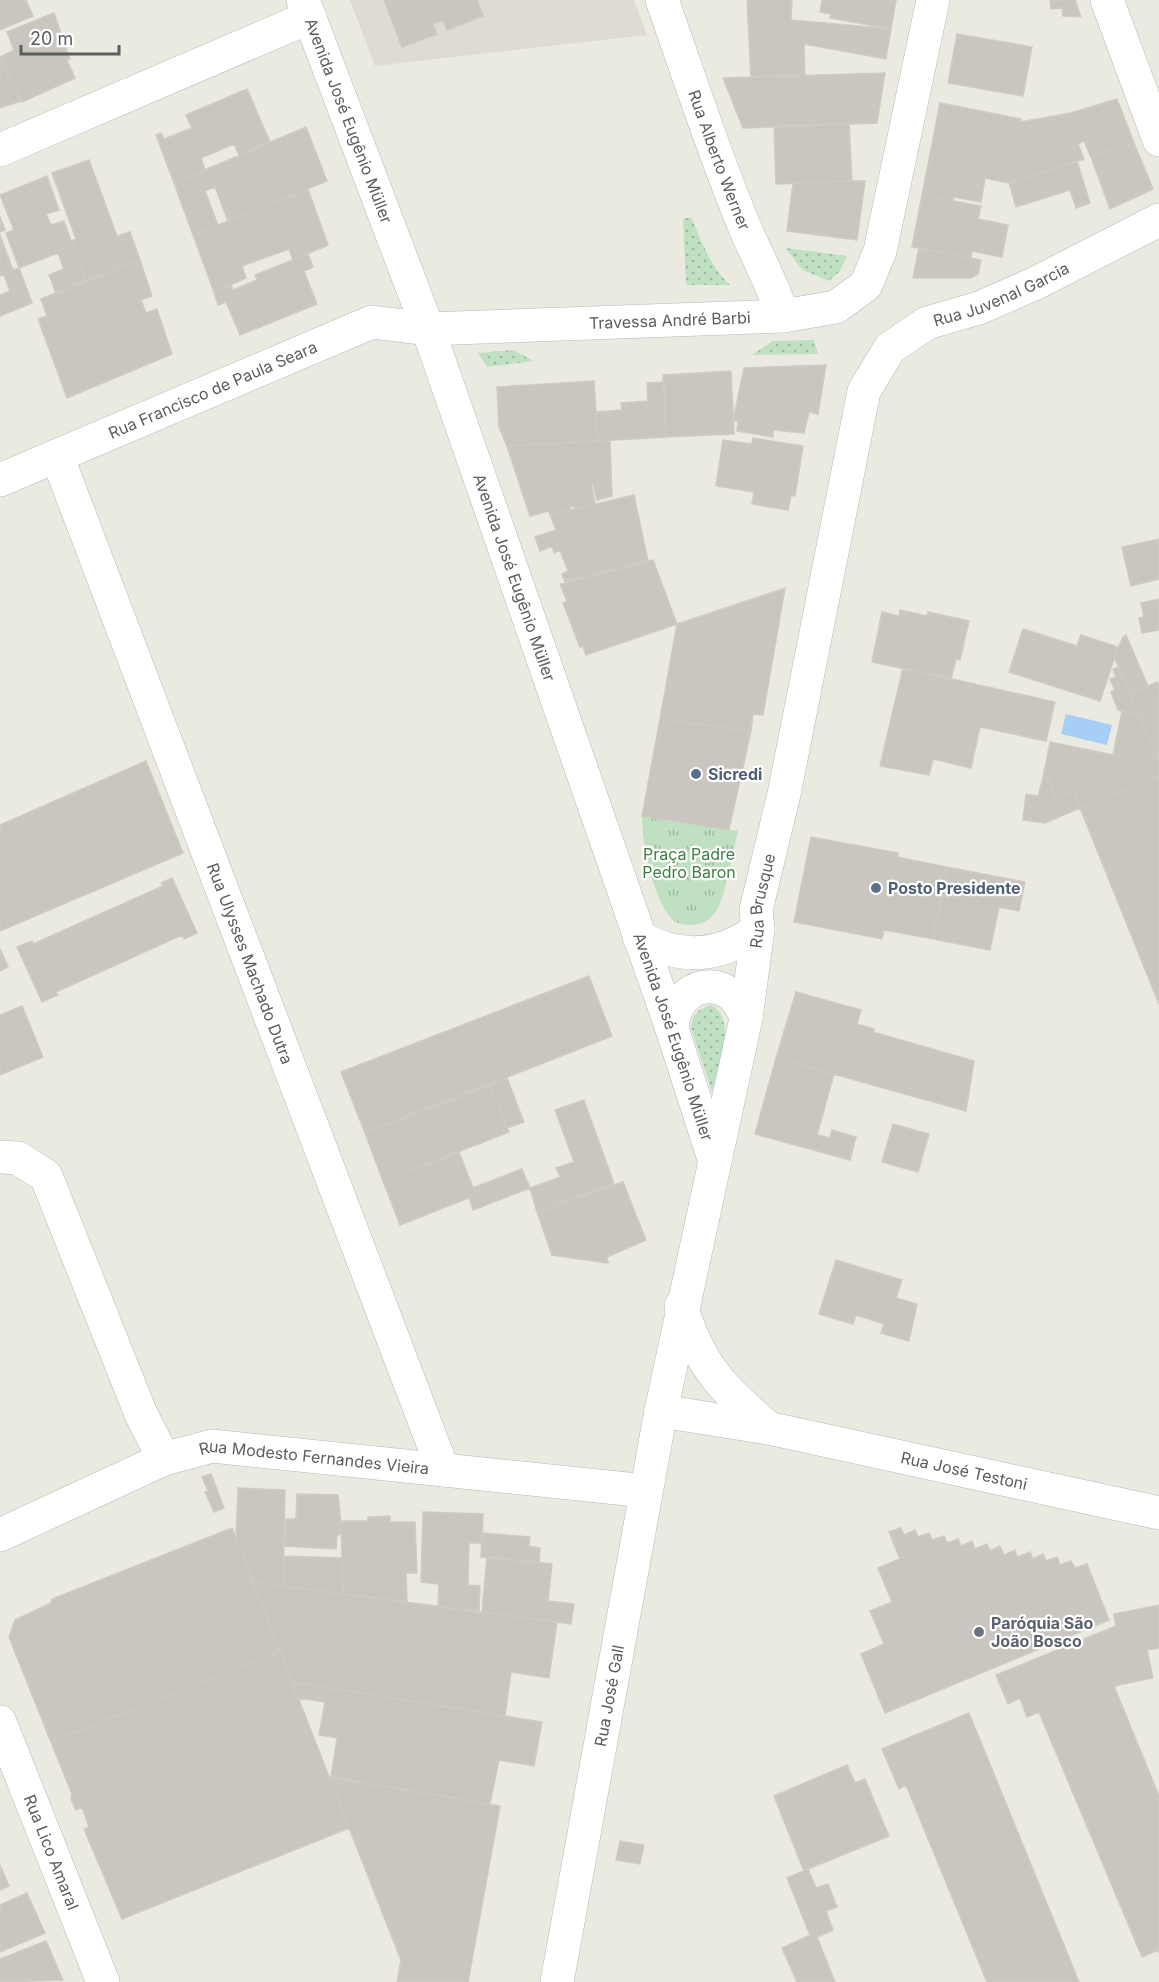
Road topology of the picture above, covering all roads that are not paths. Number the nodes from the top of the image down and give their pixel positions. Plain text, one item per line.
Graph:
1 (662, 0) edge
2 (933, 0) edge
3 (1107, 0) edge
4 (307, 9) edge
5 (1159, 140) edge
6 (0, 150) edge
7 (1159, 220) edge
8 (783, 316) junction
9 (428, 329) junction
10 (864, 392) joint
11 (57, 456) junction
12 (0, 480) edge
13 (758, 929) junction
14 (639, 937) junction
15 (746, 1018) junction
16 (672, 1029) junction
17 (0, 1157) edge
18 (714, 1160) junction
19 (681, 1306) junction
20 (660, 1411) junction
21 (768, 1428) junction
22 (164, 1459) junction
23 (443, 1470) junction
24 (646, 1491) junction
25 (1159, 1513) edge
26 (0, 1535) edge
27 (0, 1722) edge
28 (103, 1982) edge
29 (557, 1982) edge

1 - 8 main road, Rua Alberto Werner
2 - 8 main road, Travessa André Barbi
3 - 5 main road
4 - 6 main road
4 - 9 main road, Avenida José Eugênio Müller
7 - 10 main road, Rua Juvenal Garcia
8 - 9 main road, Travessa André Barbi
9 - 11 main road, Rua Francisco de Paula Seara
9 - 14 main road, Avenida José Eugênio Müller
10 - 13 main road, Rua Brusque
11 - 12 main road, Rua Francisco de Paula Seara
11 - 23 main road, Rua Ulysses Machado Dutra
13 - 14 main road
13 - 15 main road, Rua Brusque
14 - 16 main road, Avenida José Eugênio Müller
15 - 16 main road
15 - 18 main road, Rua Brusque
16 - 18 main road, Avenida José Eugênio Müller
17 - 22 main road
18 - 19 main road, Rua Brusque
19 - 20 main road, Rua Brusque
19 - 21 main road
20 - 21 main road, Rua José Testoni
20 - 24 main road, Rua José Gall
21 - 25 main road, Rua José Testoni
22 - 23 main road, Rua Modesto Fernandes Vieira
22 - 26 main road, Rua Modesto Fernandes Vieira
23 - 24 main road, Rua Modesto Fernandes Vieira
24 - 29 main road, Rua José Gall
27 - 28 main road, Rua Lico Amaral

